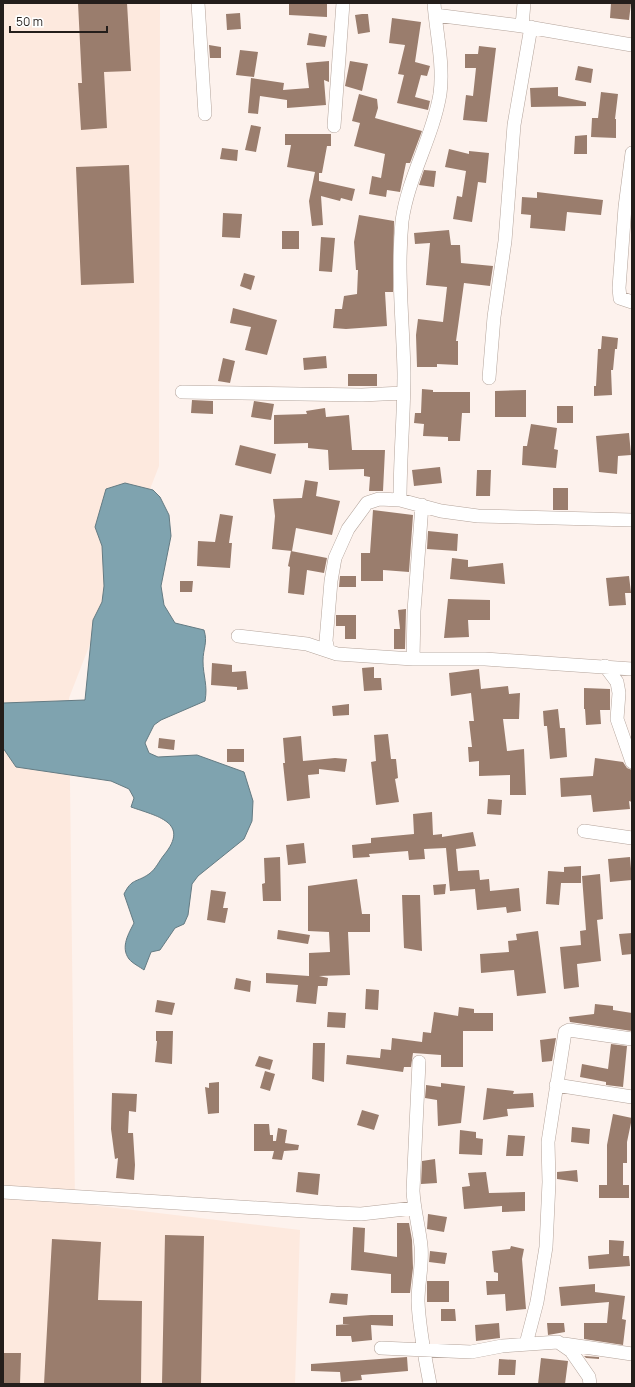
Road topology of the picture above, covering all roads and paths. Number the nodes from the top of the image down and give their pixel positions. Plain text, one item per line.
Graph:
1 (198, 3) edge
2 (343, 3) edge
3 (524, 3) edge
4 (434, 9) edge
5 (527, 27) junction
6 (632, 45) edge
7 (205, 114) dead end
8 (334, 126) dead end
9 (632, 153) edge
10 (632, 302) edge
11 (489, 378) dead end
12 (182, 392) dead end
13 (403, 393) junction
14 (400, 500) junction
15 (422, 506) junction
16 (632, 520) edge
17 (238, 636) dead end
18 (328, 650) junction
19 (413, 659) junction
20 (605, 666) junction
21 (632, 669) edge
22 (632, 762) edge
23 (584, 831) dead end
24 (632, 838) edge
25 (632, 1039) edge
26 (419, 1062) dead end
27 (556, 1085) junction
28 (632, 1097) edge
29 (3, 1192) edge
30 (414, 1208) junction
31 (526, 1344) junction
32 (564, 1344) junction
33 (381, 1348) dead end
34 (424, 1351) junction
35 (632, 1354) edge
36 (430, 1384) edge
37 (590, 1384) edge

1 - 7 street
2 - 8 street
3 - 5 street
4 - 5 street
4 - 13 street
5 - 6 street
5 - 11 street
9 - 10 street
12 - 13 street
13 - 14 street
14 - 15 street
14 - 18 street
15 - 16 street
15 - 19 street
17 - 18 street
18 - 19 street
19 - 20 street
20 - 21 street
20 - 22 street
23 - 24 street
25 - 27 street
26 - 30 street
27 - 28 street
27 - 31 street
29 - 30 street
30 - 34 street
31 - 32 street
31 - 34 street
32 - 35 street
32 - 37 street
33 - 34 street
34 - 36 street

